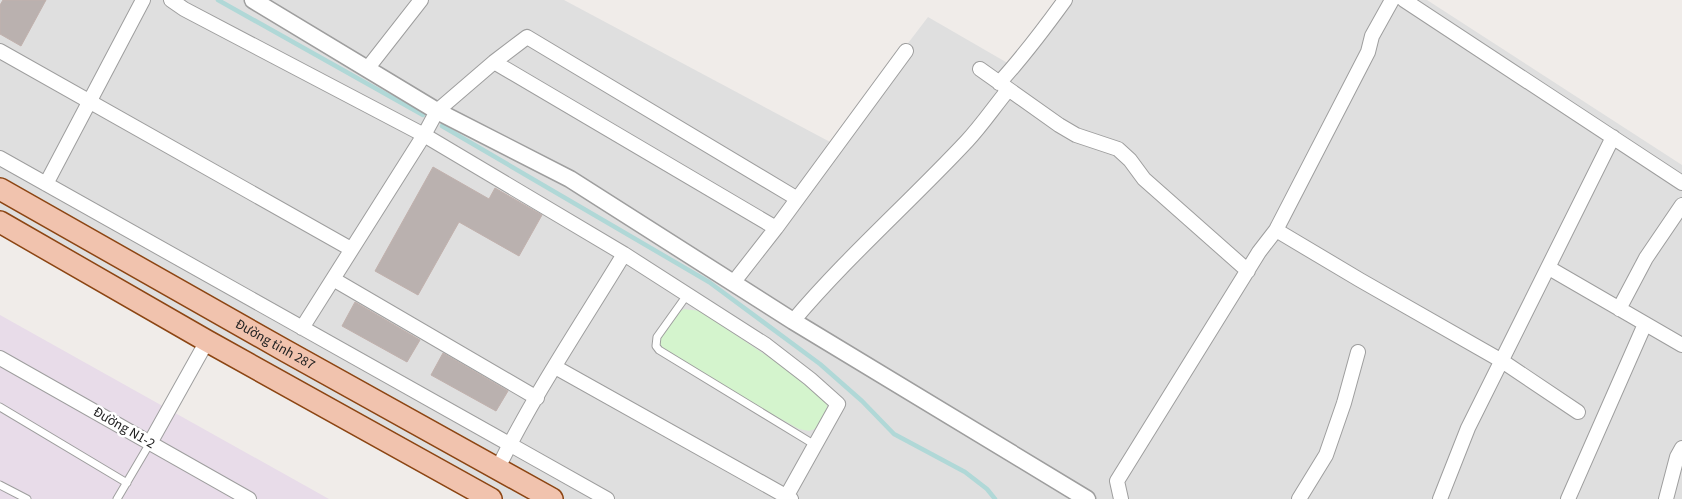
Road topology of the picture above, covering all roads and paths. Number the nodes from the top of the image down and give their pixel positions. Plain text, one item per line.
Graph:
1 (143, 0) edge
2 (171, 0) edge
3 (253, 0) edge
4 (420, 0) edge
5 (1065, 0) edge
6 (1392, 0) edge
7 (1404, 0) edge
8 (0, 50) edge
9 (906, 51) dead end
10 (494, 62) junction
11 (367, 69) junction
12 (980, 69) dead end
13 (1003, 87) junction
14 (90, 102) junction
15 (437, 111) junction
16 (424, 135) junction
17 (1613, 137) junction
18 (0, 158) edge
19 (1682, 183) edge
20 (46, 184) junction
21 (0, 189) edge
22 (796, 198) junction
23 (1682, 205) edge
24 (0, 222) edge
25 (776, 228) junction
26 (1276, 230) junction
27 (351, 249) junction
28 (624, 254) junction
29 (1548, 268) junction
30 (1248, 271) junction
31 (333, 279) junction
32 (732, 283) junction
33 (687, 295) junction
34 (1619, 309) junction
35 (793, 321) junction
36 (1645, 324) junction
37 (302, 328) junction
38 (206, 341) junction
39 (1682, 346) edge
40 (284, 350) junction
41 (1358, 352) dead end
42 (0, 358) edge
43 (1502, 361) junction
44 (555, 367) junction
45 (270, 376) junction
46 (537, 398) junction
47 (0, 407) edge
48 (1578, 412) dead end
49 (150, 443) junction
50 (510, 444) junction
51 (816, 446) junction
52 (1682, 448) edge
53 (498, 468) junction
54 (127, 483) junction
55 (0, 485) edge
56 (1068, 494) edge
57 (788, 498) edge
58 (27, 499) edge
59 (118, 499) edge
60 (249, 499) edge
61 (490, 499) edge
62 (552, 499) edge
63 (607, 499) edge
64 (1087, 499) edge
65 (1121, 499) edge
66 (1299, 499) edge
67 (1440, 499) edge
68 (1568, 499) edge
69 (1666, 499) edge

1 - 14 street
2 - 16 street
3 - 11 street
4 - 11 street
5 - 13 street
6 - 26 street
7 - 17 street
8 - 14 street
9 - 22 street
10 - 15 street
10 - 22 street
10 - 25 street
11 - 15 street
12 - 13 street
13 - 30 street
13 - 35 street
14 - 20 street
14 - 27 street
15 - 16 street
15 - 32 street
16 - 27 street
16 - 28 street
17 - 19 street
17 - 29 street
18 - 20 street
20 - 37 street
21 - 40 main road, Đường tỉnh 287
22 - 25 street
23 - 34 street
24 - 38 main road
25 - 32 street
26 - 30 street
26 - 43 street
27 - 31 street
28 - 33 street
28 - 44 street
29 - 34 street
29 - 43 street
30 - 65 street
31 - 37 street
31 - 46 street
32 - 35 street
33 - 51 street
33 - 51 lane
34 - 36 street
35 - 56 street
36 - 39 street
36 - 68 street
37 - 50 street
38 - 45 main road
38 - 49 street
40 - 45 main road
40 - 53 main road, Đường tỉnh 287
41 - 66 street
42 - 49 street, Đường N1-2
43 - 48 street
43 - 67 street
44 - 46 street
44 - 57 street
45 - 61 main road
46 - 50 street
47 - 54 lane
49 - 54 lane
49 - 60 street, Đường N1-2
50 - 53 street
50 - 63 street
51 - 57 street
52 - 69 street
53 - 62 main road, Đường tỉnh 287
54 - 59 lane
55 - 58 lane
56 - 64 street

